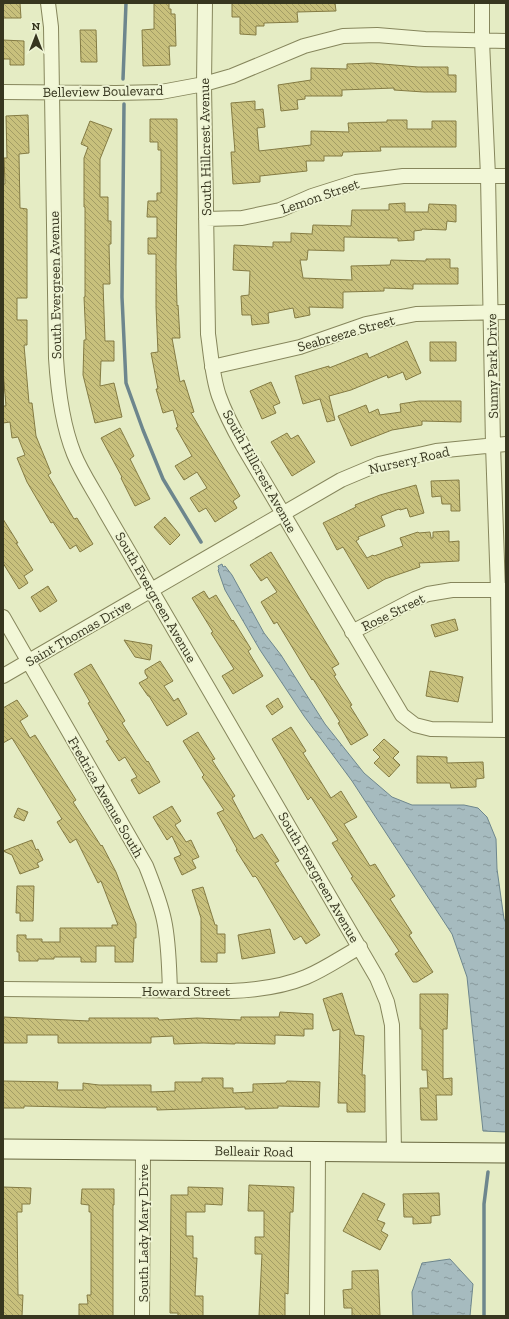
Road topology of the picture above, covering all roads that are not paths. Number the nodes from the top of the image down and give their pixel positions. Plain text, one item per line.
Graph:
1 (48, 3) edge
2 (205, 3) edge
3 (482, 3) edge
4 (482, 41) junction
5 (506, 41) edge
6 (204, 84) junction
7 (3, 92) edge
8 (52, 92) junction
9 (488, 176) junction
10 (506, 176) edge
11 (206, 219) junction
12 (491, 312) junction
13 (506, 312) edge
14 (212, 367) junction
15 (499, 445) edge
16 (283, 513) junction
17 (152, 590) junction
18 (502, 590) edge
19 (3, 617) edge
20 (352, 632) junction
21 (29, 661) junction
22 (3, 676) edge
23 (503, 730) edge
24 (360, 947) junction
25 (3, 989) edge
26 (170, 991) junction
27 (3, 1149) edge
28 (143, 1150) junction
29 (318, 1152) junction
30 (394, 1153) junction
31 (506, 1153) edge
32 (142, 1316) edge
33 (317, 1316) edge

1 - 8 street, South Evergreen Avenue
2 - 6 street, South Hillcrest Avenue
3 - 4 street, Sunny Park Drive
4 - 5 street, Belleview Boulevard
4 - 6 street, Belleview Boulevard
4 - 9 street, Sunny Park Drive
6 - 8 street, Belleview Boulevard
6 - 11 street, South Hillcrest Avenue
7 - 8 street, Belleview Boulevard
8 - 17 street, South Evergreen Avenue
9 - 10 street, Lemon Street
9 - 11 street, Lemon Street
9 - 12 street, Sunny Park Drive
11 - 14 street, South Hillcrest Avenue
12 - 13 street, Seabreeze Street
12 - 14 street, Seabreeze Street
12 - 15 street, Sunny Park Drive
14 - 16 street, South Hillcrest Avenue
15 - 16 street, Nursery Road
15 - 18 street, Sunny Park Drive
16 - 17 street, Nursery Road
16 - 20 street, South Hillcrest Avenue
17 - 21 street, Saint Thomas Drive
17 - 24 street, South Evergreen Avenue
18 - 20 street, Rose Street
18 - 23 street, Sunny Park Drive
19 - 21 street, Fredrica Avenue South
20 - 23 street, South Hillcrest Avenue
21 - 22 street, Saint Thomas Drive
21 - 26 street, Fredrica Avenue South
24 - 26 street, Howard Street
24 - 30 street, South Evergreen Avenue
25 - 26 street, Howard Street
27 - 28 main road, Belleair Road
28 - 29 main road, Belleair Road
28 - 32 street, South Lady Mary Drive
29 - 30 main road, Belleair Road
29 - 33 street
30 - 31 main road, Belleair Road

